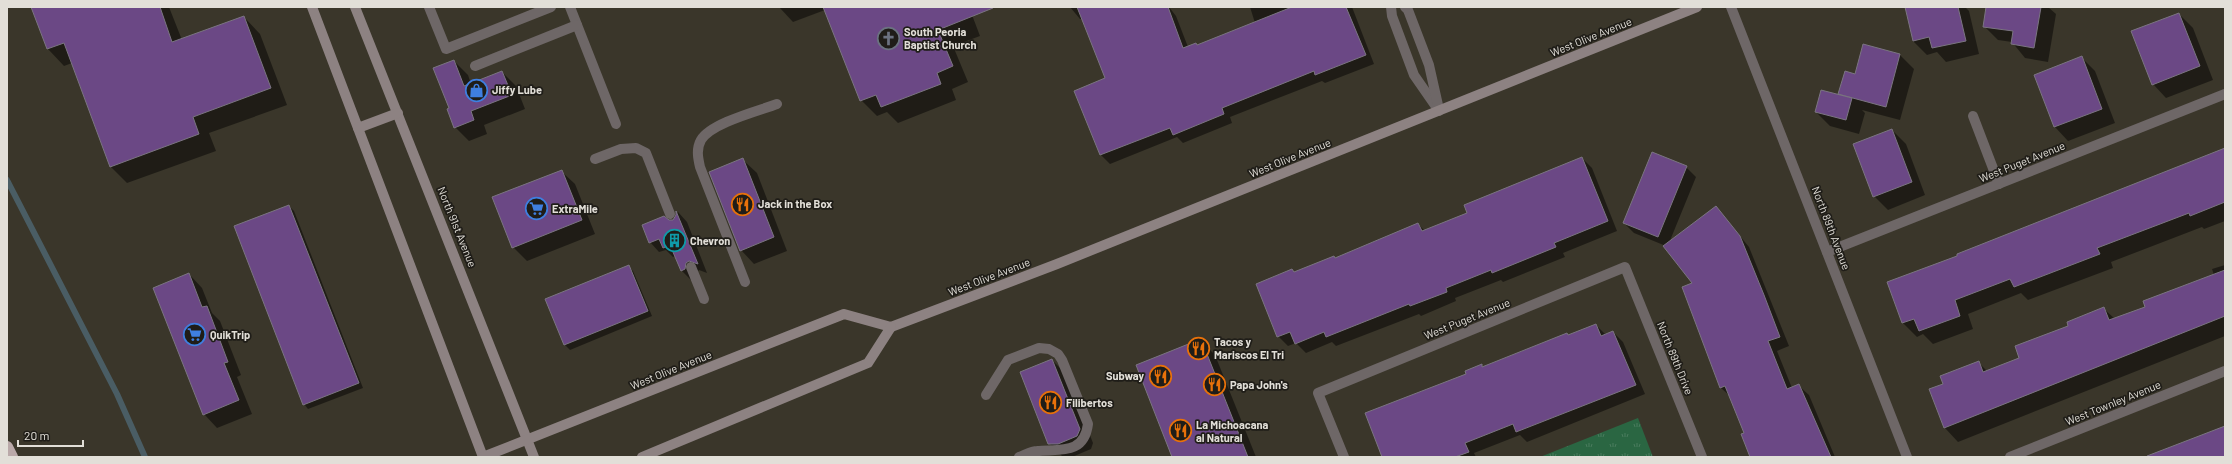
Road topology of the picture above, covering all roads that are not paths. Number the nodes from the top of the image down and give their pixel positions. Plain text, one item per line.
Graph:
1 (312, 7) edge
2 (356, 7) edge
3 (429, 7) edge
4 (551, 7) edge
5 (570, 7) edge
6 (1391, 7) edge
7 (1405, 7) edge
8 (1697, 7) edge
9 (1732, 7) edge
10 (577, 26) junction
11 (474, 66) dead end
12 (2225, 94) edge
13 (777, 104) dead end
14 (1439, 111) junction
15 (398, 113) junction
16 (1973, 116) dead end
17 (616, 124) dead end
18 (358, 128) junction
19 (595, 159) dead end
20 (2000, 184) junction
21 (670, 214) dead end
22 (1827, 252) junction
23 (691, 267) dead end
24 (1625, 267) joint
25 (745, 282) dead end
26 (704, 299) dead end
27 (891, 328) junction
28 (2225, 371) edge
29 (986, 395) dead end
30 (527, 439) junction
31 (7, 447) edge
32 (12, 457) edge
33 (483, 457) edge
34 (534, 457) edge
35 (642, 457) edge
36 (1019, 457) edge
37 (1344, 457) edge
38 (1702, 457) edge
39 (1907, 457) edge
40 (2010, 457) edge

1 - 18 main road
2 - 15 main road, North 91st Avenue
3 - 4 street
5 - 10 street
6 - 14 street
7 - 14 street
8 - 14 main road, West Olive Avenue
9 - 22 street, North 89th Avenue
10 - 11 street
10 - 17 street
12 - 20 street, West Puget Avenue
13 - 25 street
14 - 27 main road, West Olive Avenue
15 - 18 main road
15 - 30 main road, North 91st Avenue
16 - 20 street
18 - 33 main road
19 - 21 street
20 - 22 street, West Puget Avenue
22 - 39 street, North 89th Avenue
23 - 26 street
24 - 37 street, West Puget Avenue
24 - 38 street, North 89th Drive
27 - 30 main road, West Olive Avenue
27 - 35 main road
28 - 40 street, West Townley Avenue
29 - 36 street
30 - 33 main road, West Olive Avenue
30 - 34 main road, North 91st Avenue
31 - 32 highway

